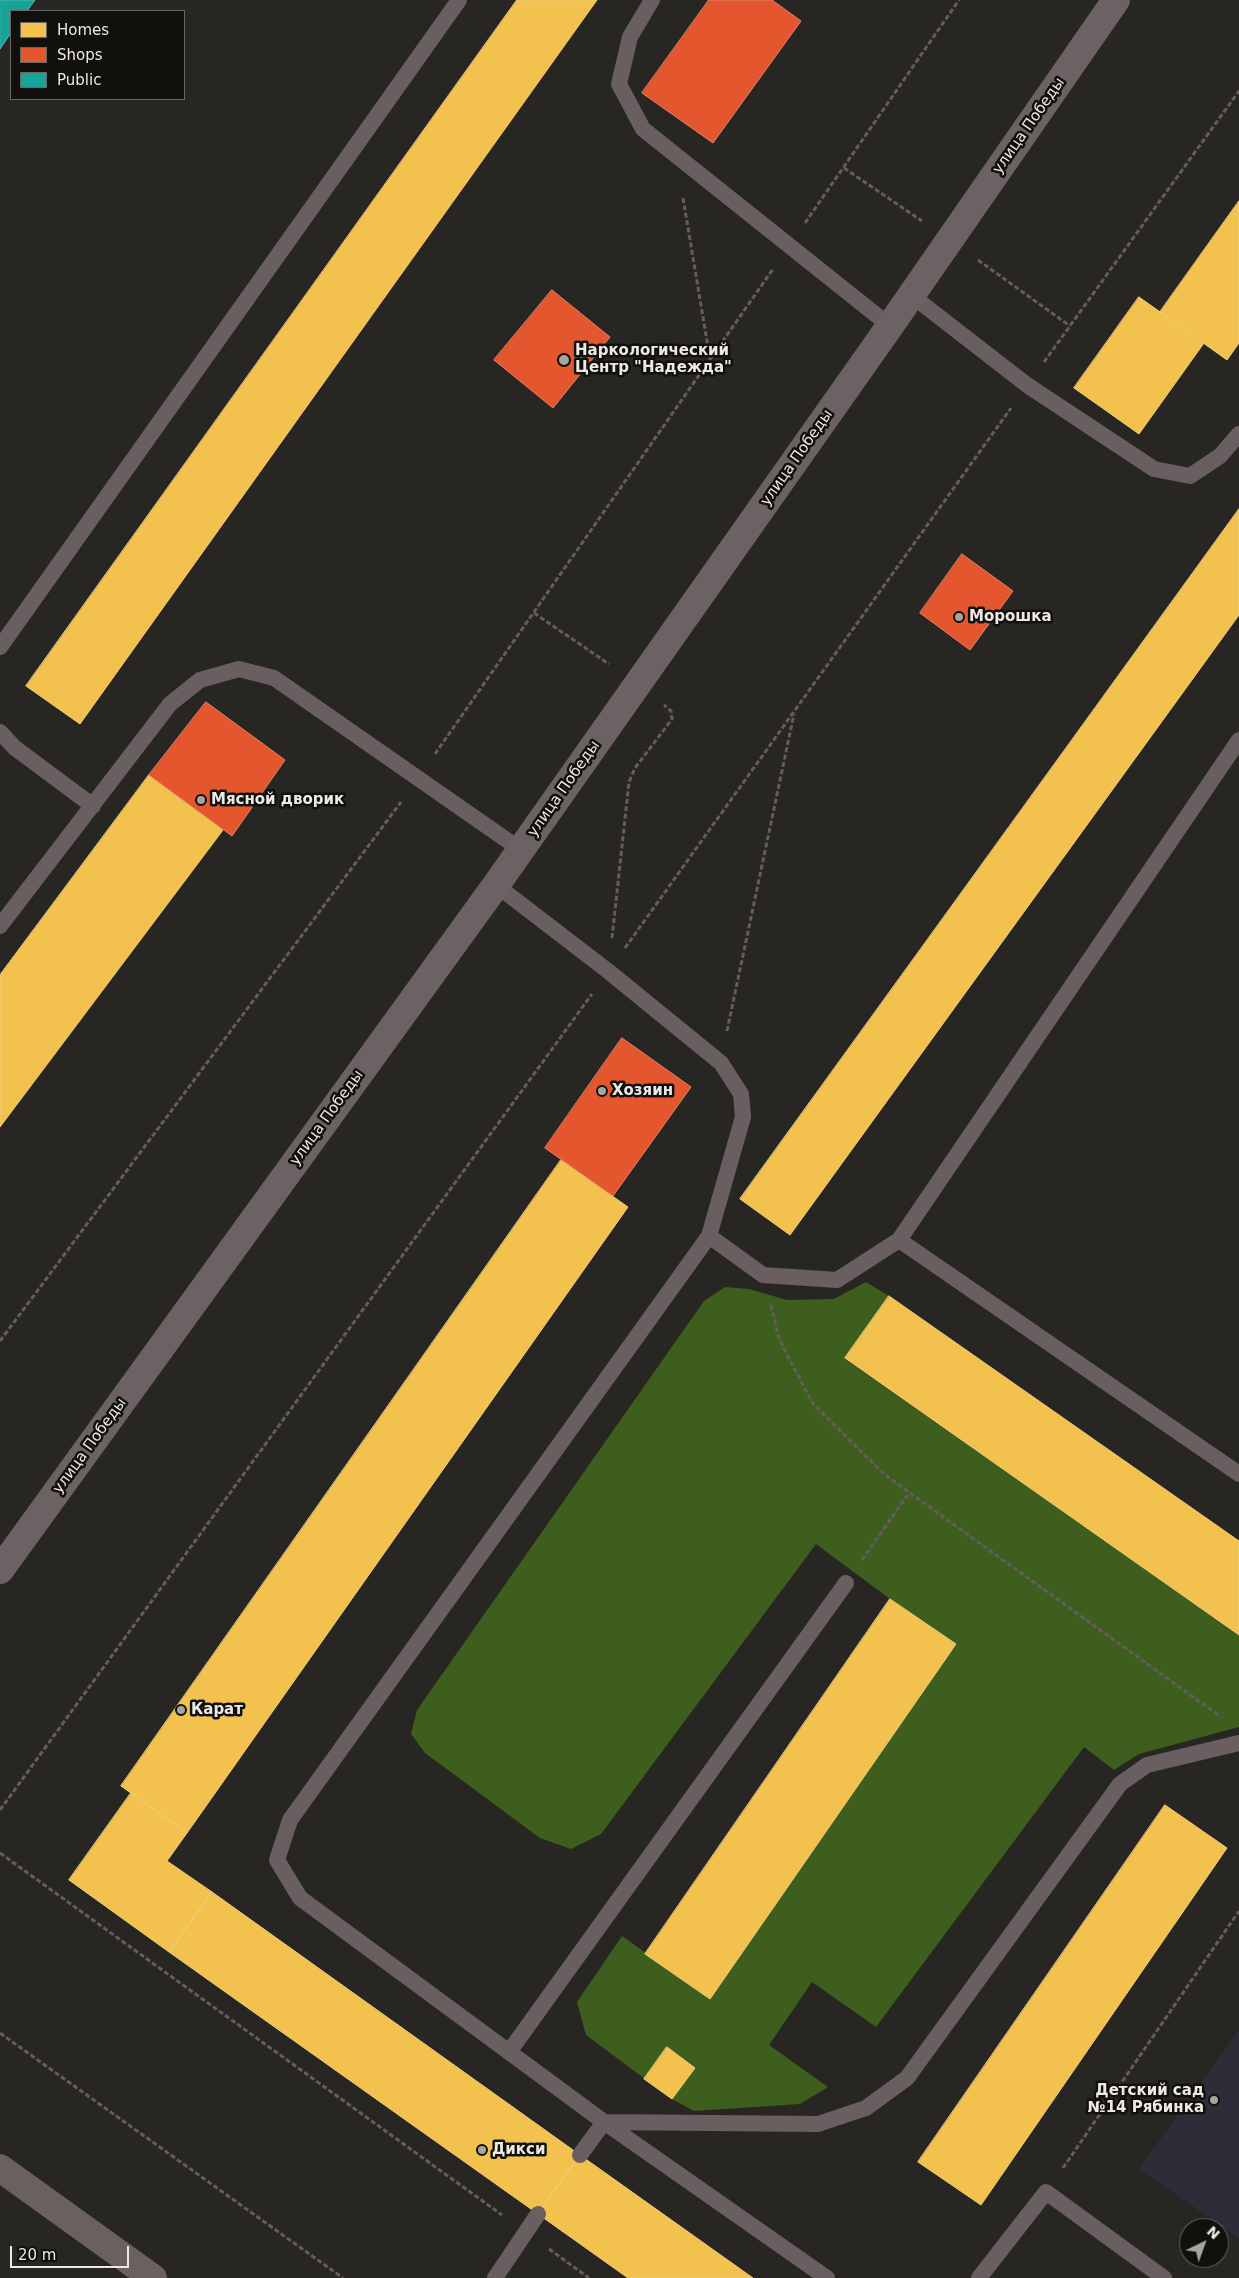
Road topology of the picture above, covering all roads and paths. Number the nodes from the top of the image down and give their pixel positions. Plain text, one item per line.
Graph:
1 (459, 0) edge
2 (652, 0) edge
3 (959, 0) edge
4 (1116, 0) edge
5 (1239, 91) edge
6 (675, 155) junction
7 (790, 246) junction
8 (911, 295) junction
9 (890, 326) junction
10 (710, 360) junction
11 (1027, 386) junction
12 (1239, 434) edge
13 (0, 647) edge
14 (794, 711) junction
15 (0, 732) edge
16 (1239, 740) edge
17 (419, 778) junction
18 (93, 806) junction
19 (521, 850) junction
20 (496, 885) junction
21 (0, 926) edge
22 (608, 971) junction
23 (720, 1063) junction
24 (709, 1236) junction
25 (899, 1240) junction
26 (763, 1276) junction
27 (0, 1341) edge
28 (1239, 1474) edge
29 (909, 1493) junction
30 (0, 1570) edge
31 (846, 1583) joint
32 (1223, 1719) dead end
33 (1239, 1743) edge
34 (0, 1810) edge
35 (0, 1853) edge
36 (1239, 1910) edge
37 (0, 2033) edge
38 (509, 2052) junction
39 (604, 2122) junction
40 (580, 2155) dead end
41 (0, 2168) edge
42 (1046, 2192) junction
43 (538, 2214) dead end
44 (526, 2232) junction
45 (154, 2278) edge
46 (342, 2278) edge
47 (495, 2278) edge
48 (589, 2278) edge
49 (827, 2278) edge
50 (979, 2278) edge
51 (1164, 2278) edge

1 - 13 lane
2 - 6 lane
3 - 7 path
4 - 8 street, улица Победы
5 - 11 path
6 - 7 lane
6 - 10 path
7 - 9 lane
7 - 10 path
8 - 9 street, улица Победы
8 - 11 lane
9 - 19 street, улица Победы
10 - 17 path
11 - 12 lane
11 - 14 path
14 - 22 path
14 - 23 path
15 - 18 lane
16 - 25 lane
17 - 18 lane
17 - 19 lane
17 - 27 path
18 - 21 lane
19 - 20 street, улица Победы
20 - 22 lane
20 - 30 street, улица Победы
22 - 23 lane
22 - 34 path
23 - 24 lane
24 - 26 lane
24 - 38 lane
25 - 26 lane
25 - 28 lane
26 - 29 path
29 - 31 path
29 - 32 path
31 - 38 lane
33 - 39 lane
35 - 44 path
36 - 42 path
37 - 46 path
38 - 39 lane
39 - 40 lane
39 - 49 lane
41 - 45 main road
42 - 50 lane
42 - 51 lane
43 - 44 lane
44 - 47 lane
44 - 48 path

